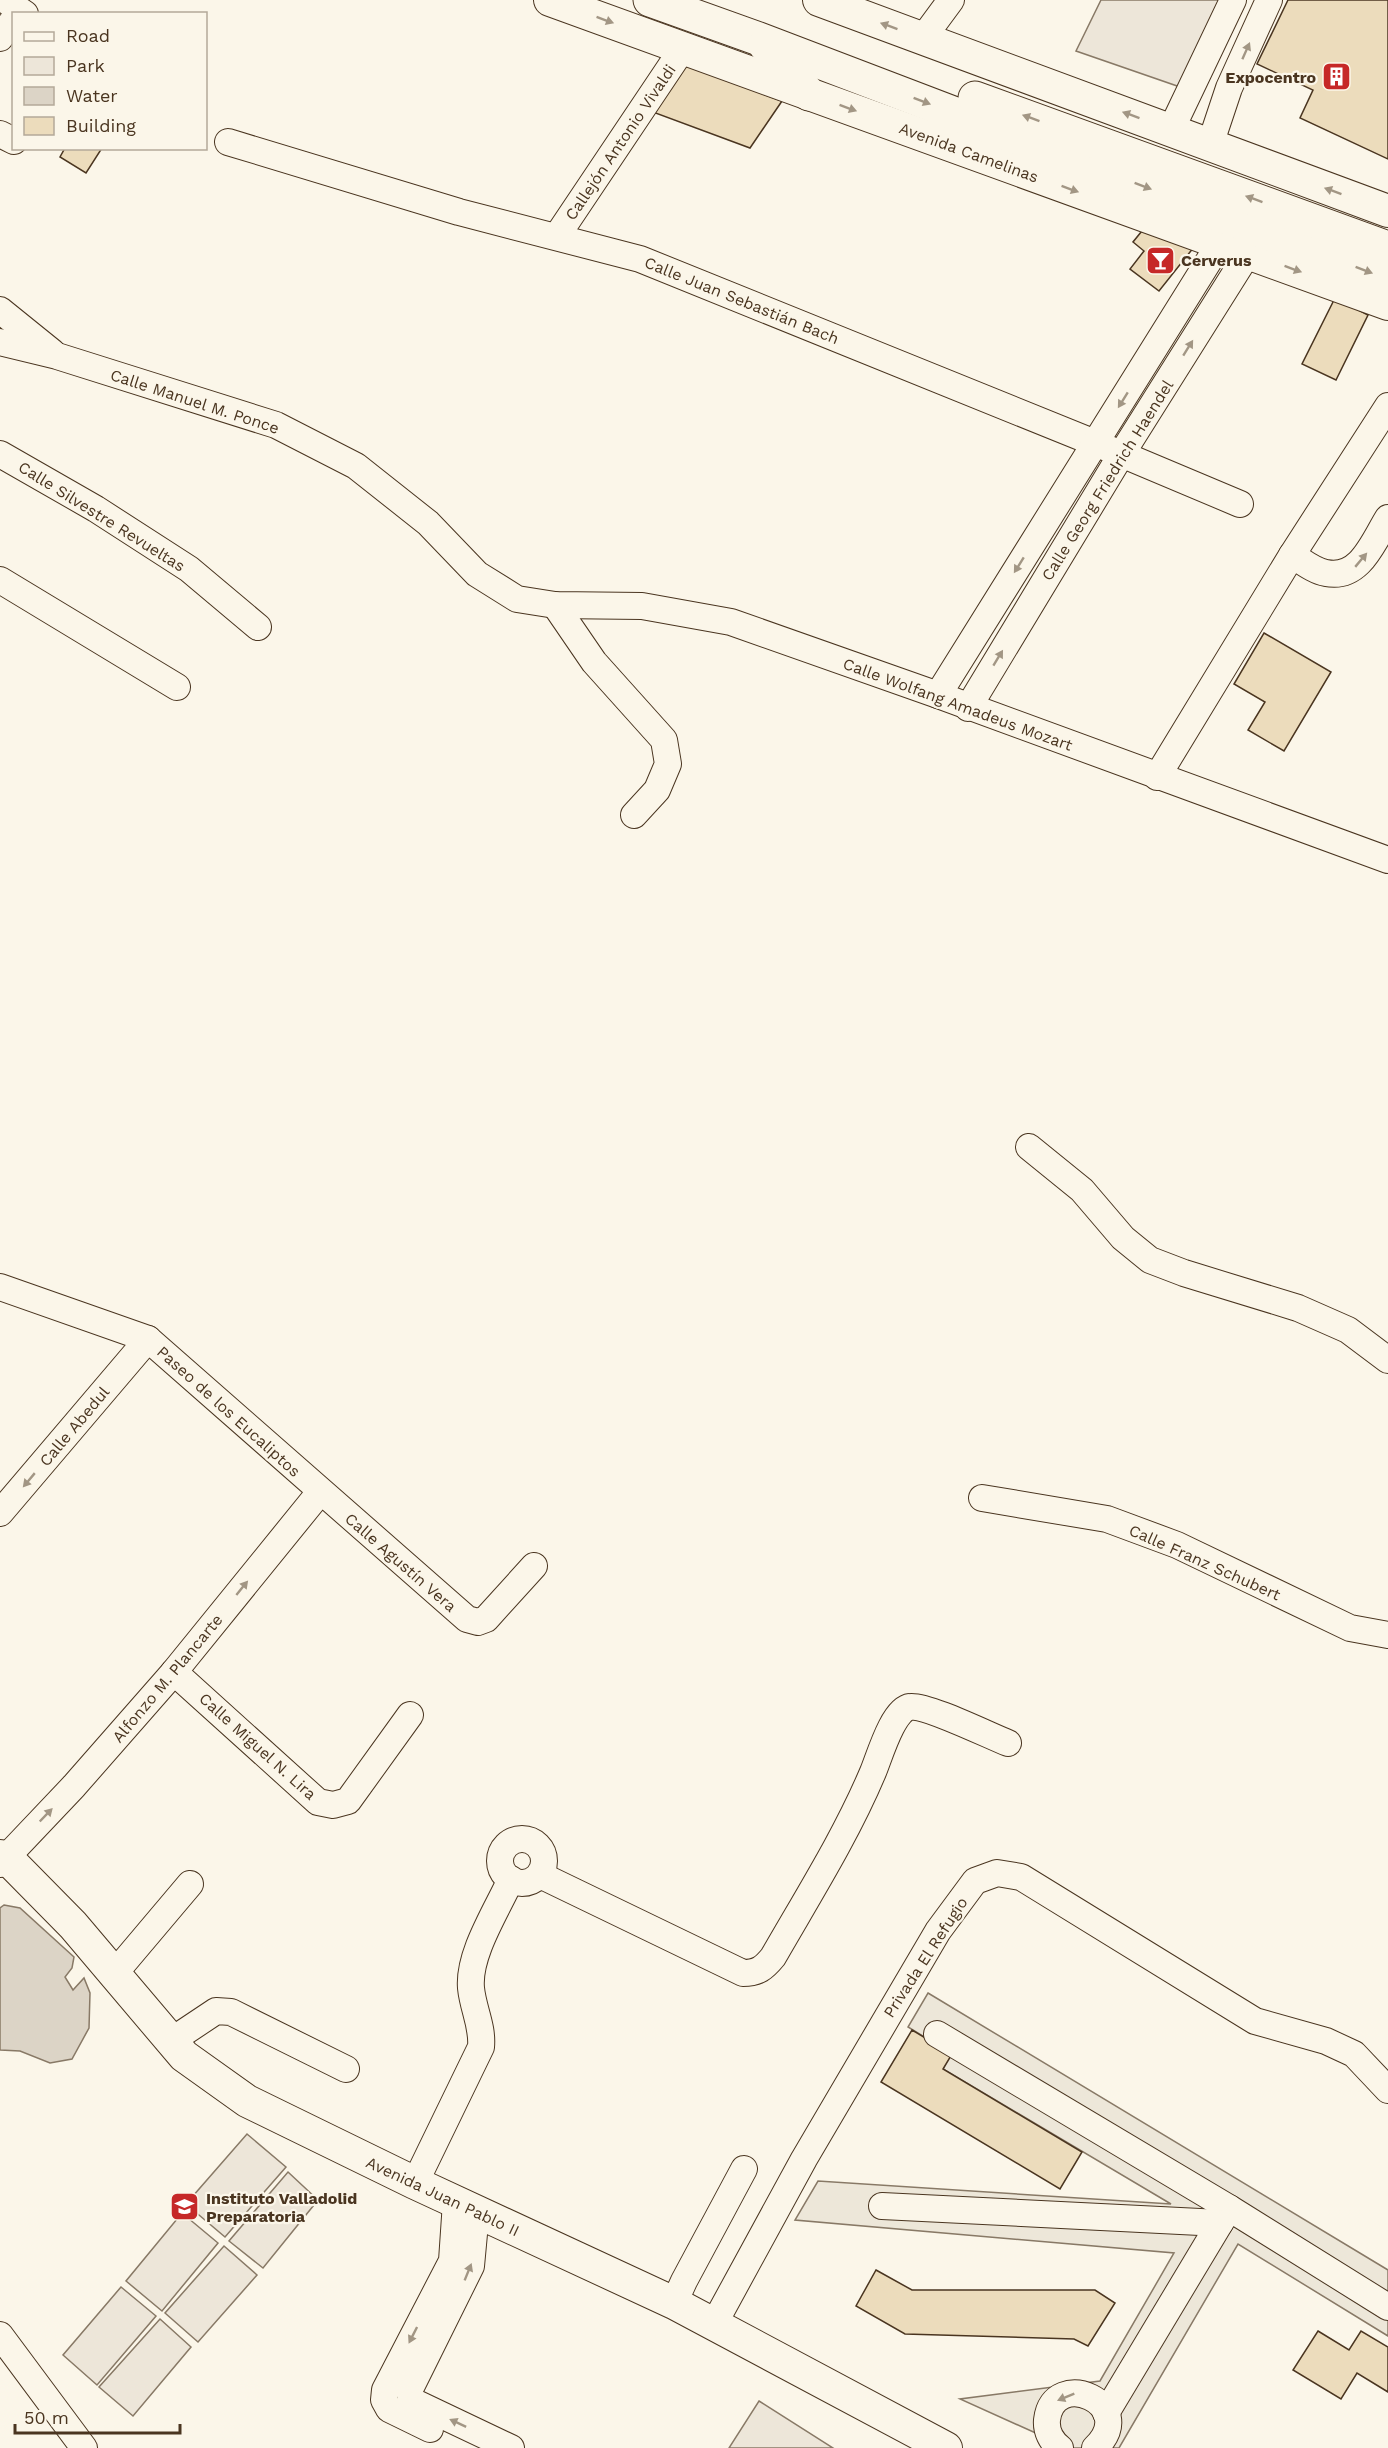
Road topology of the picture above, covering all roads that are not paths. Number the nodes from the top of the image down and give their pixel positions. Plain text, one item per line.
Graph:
1 (550, 0) edge
2 (650, 0) edge
3 (706, 0) edge
4 (819, 0) edge
5 (951, 0) edge
6 (1233, 0) edge
7 (1269, 0) edge
8 (12, 18) edge
9 (923, 38) junction
10 (0, 39) edge
11 (759, 39) junction
12 (682, 48) junction
13 (809, 94) junction
14 (1171, 130) junction
15 (228, 142) dead end
16 (1210, 145) junction
17 (1388, 211) edge
18 (557, 236) junction
19 (1234, 248) junction
20 (1388, 248) edge
21 (1388, 279) edge
22 (1388, 304) edge
23 (0, 310) edge
24 (0, 342) edge
25 (57, 356) junction
26 (1388, 406) edge
27 (1095, 443) junction
28 (0, 454) edge
29 (1121, 455) junction
30 (1240, 504) dead end
31 (1388, 518) edge
32 (1292, 555) junction
33 (0, 580) edge
34 (517, 599) joint
35 (555, 605) junction
36 (258, 627) dead end
37 (177, 687) dead end
38 (938, 695) junction
39 (968, 708) junction
40 (1157, 777) junction
41 (634, 815) dead end
42 (1388, 860) edge
43 (1029, 1148) dead end
44 (0, 1287) edge
45 (148, 1339) junction
46 (1388, 1360) edge
47 (320, 1492) junction
48 (982, 1498) dead end
49 (0, 1513) edge
50 (534, 1566) dead end
51 (1388, 1635) edge
52 (174, 1672) junction
53 (410, 1715) dead end
54 (1008, 1743) dead end
55 (2, 1859) edge
56 (540, 1875) junction
57 (511, 1879) junction
58 (190, 1884) dead end
59 (114, 1974) junction
60 (937, 2034) dead end
61 (171, 2041) junction
62 (346, 2069) dead end
63 (1388, 2090) edge
64 (744, 2169) dead end
65 (415, 2183) junction
66 (882, 2206) dead end
67 (466, 2207) junction
68 (1225, 2216) junction
69 (674, 2303) junction
70 (1388, 2307) edge
71 (714, 2324) junction
72 (0, 2335) edge
73 (397, 2398) junction
74 (1106, 2413) junction
75 (84, 2448) edge
76 (470, 2448) edge
77 (511, 2448) edge
78 (946, 2448) edge
79 (1060, 2448) edge
80 (1095, 2448) edge

1 -> 12 main road, Avenida Camelinas
2 - 11 highway, Avenida Camelinas
20 -> 3 highway
9 -> 4 main road
5 - 9 street
6 - 14 street
16 -> 7 street
8 - 10 street
14 -> 9 main road
11 - 13 highway
11 -> 21 highway, Avenida Camelinas
12 - 13 main road, Avenida Camelinas
12 - 18 street, Callejón Antonio Vivaldi
13 -> 19 main road, Avenida Camelinas
14 - 16 main road
15 - 18 street, Calle Juan Sebastián Bach
17 -> 16 main road
18 - 27 street, Calle Juan Sebastián Bach
19 -> 22 main road, Avenida Camelinas
19 -> 27 street, Calle Georg Friedrich Haendel
29 -> 19 street, Calle Georg Friedrich Haendel
23 - 25 street
24 - 25 street, Calle Manuel M. Ponce
25 - 34 street, Calle Manuel M. Ponce
26 - 32 street
27 - 29 street, Calle Juan Sebastián Bach
27 -> 38 street, Calle Georg Friedrich Haendel
28 - 36 street, Calle Silvestre Revueltas
29 - 30 street, Calle Juan Sebastián Bach
39 -> 29 street, Calle Georg Friedrich Haendel
32 -> 31 street
32 - 40 street
33 - 37 street
34 - 35 street, Calle Wolfang Amadeus Mozart
35 - 38 street, Calle Wolfang Amadeus Mozart
35 - 41 street
38 - 39 street, Calle Wolfang Amadeus Mozart
39 - 40 street, Calle Wolfang Amadeus Mozart
40 - 42 street, Calle Wolfang Amadeus Mozart
43 - 46 street
44 - 45 street, Paseo de los Eucaliptos
45 - 47 street, Paseo de los Eucaliptos
45 -> 49 street, Calle Abedul
47 - 50 street, Calle Agustín Vera
52 -> 47 street, Alfonzo M. Plancarte
48 - 51 street, Calle Franz Schubert
52 - 53 street, Calle Miguel N. Lira
55 -> 52 street, Alfonzo M. Plancarte
54 - 56 street
55 - 59 main road, Avenida Juan Pablo II
56 - 57 street
56 - 57 street
57 - 65 street
58 - 59 street
59 - 61 main road, Avenida Juan Pablo II
60 - 68 street
61 - 62 street
61 - 65 main road, Avenida Juan Pablo II
63 - 71 street, Privada El Refugio
64 - 69 street
65 - 67 main road, Avenida Juan Pablo II
66 - 68 street
67 - 69 main road, Avenida Juan Pablo II
67 - 73 street
68 - 70 street
68 - 74 street
69 - 71 main road, Avenida Juan Pablo II
71 - 78 main road, Avenida Juan Pablo II
72 - 75 street
73 - 76 street
77 -> 73 street
74 -> 79 street
74 - 80 street

